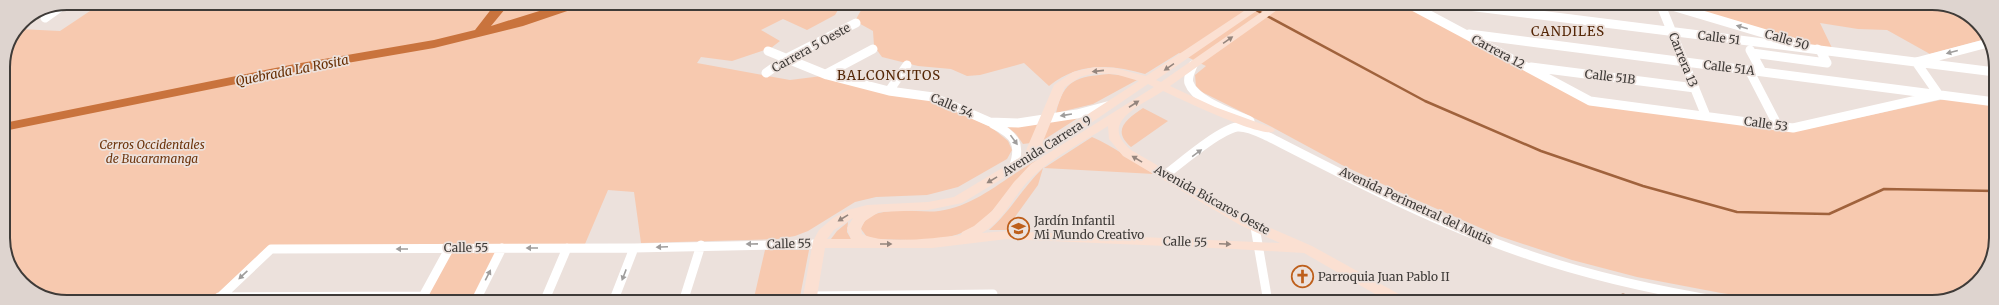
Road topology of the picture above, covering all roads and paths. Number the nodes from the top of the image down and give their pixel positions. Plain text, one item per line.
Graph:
1 (1253, 10) edge
2 (1272, 10) edge
3 (1420, 10) edge
4 (1499, 10) edge
5 (1663, 10) edge
6 (1685, 10) edge
7 (54, 12) edge
8 (45, 18) dead end
9 (856, 23) dead end
10 (1671, 32) junction
11 (1463, 33) junction
12 (1746, 41) junction
13 (1984, 44) edge
14 (873, 49) dead end
15 (1820, 50) junction
16 (768, 51) dead end
17 (1752, 53) junction
18 (787, 58) junction
19 (1684, 62) junction
20 (1916, 62) junction
21 (1195, 64) junction
22 (907, 65) dead end
23 (1526, 66) junction
24 (1749, 70) junction
25 (1989, 71) edge
26 (1762, 72) junction
27 (766, 73) dead end
28 (826, 74) junction
29 (1695, 88) junction
30 (889, 91) junction
31 (1939, 95) junction
32 (1590, 100) joint
33 (1989, 101) edge
34 (1116, 109) junction
35 (1213, 110) junction
36 (1706, 116) junction
37 (1046, 118) junction
38 (990, 122) junction
39 (1778, 126) junction
40 (1231, 128) junction
41 (1269, 130) junction
42 (1028, 158) junction
43 (1316, 160) junction
44 (1013, 168) junction
45 (1165, 175) junction
46 (895, 205) junction
47 (1256, 227) junction
48 (949, 242) junction
49 (819, 244) junction
50 (869, 244) junction
51 (701, 245) junction
52 (1259, 246) junction
53 (502, 248) junction
54 (567, 248) junction
55 (634, 248) junction
56 (449, 249) junction
57 (1307, 249) junction
58 (221, 295) edge
59 (423, 295) edge
60 (478, 295) edge
61 (547, 295) edge
62 (617, 295) edge
63 (685, 295) edge
64 (810, 295) edge
65 (1267, 295) edge
66 (1389, 295) edge
67 (1688, 295) edge

1 -> 34 main road, Avenida Carrera 9
21 -> 2 main road, Avenida Carrera 9
3 - 11 street, Carrera 12
4 - 10 street, Calle 51
5 - 10 street, Carrera 13
15 -> 6 street, Calle 50
7 - 8 street
9 - 18 street, Carrera 5 Oeste
10 - 12 street, Calle 51
10 - 19 street, Carrera 13
11 - 19 street, Calle 51A
11 - 23 street, Carrera 12
12 - 15 street, Calle 51
12 - 17 street
13 -> 20 street
14 - 28 street
15 - 17 street
15 - 20 street, Calle 51
16 - 18 street, Calle 54
17 - 26 street
18 - 27 street, Carrera 5 Oeste
18 - 28 street, Calle 54
19 - 24 street, Calle 51A
19 - 29 street, Carrera 13
20 - 25 street, Calle 51
20 - 31 street
34 -> 21 main road, Avenida Carrera 9
21 - 41 street, Avenida Perimetral del Mutis
22 - 30 street
23 - 29 street, Calle 51B
23 - 32 street, Carrera 12
24 - 26 street, Calle 51A
24 - 39 street
26 - 31 street, Calle 51A
28 - 30 street, Calle 54
29 - 36 street, Carrera 13
30 - 38 street, Calle 54
31 - 33 street, Calle 51A
31 - 39 street, Calle 53
32 - 36 street, Calle 53
34 -> 37 street, Calle 54
34 - 42 main road, Avenida Carrera 9
45 -> 34 main road, Avenida Búcaros Oeste
34 - 48 main road, Avenida Carrera 9
35 -> 37 main road
35 - 40 street
35 - 41 main road
36 - 39 street, Calle 53
37 - 38 street, Calle 54
37 - 42 main road
38 -> 44 street
40 - 43 street, Avenida Perimetral del Mutis
45 -> 40 street
41 - 43 street, Avenida Perimetral del Mutis
42 - 44 main road, Avenida Carrera 9
43 - 67 street, Avenida Perimetral del Mutis
44 -> 46 main road, Avenida Carrera 9
45 - 47 main road, Avenida Búcaros Oeste
46 -> 49 main road, Avenida Carrera 9
46 - 50 main road
47 - 52 street
47 - 57 main road, Avenida Búcaros Oeste
50 -> 48 main road, Calle 55
48 -> 52 main road, Calle 55
49 - 50 main road, Calle 55
49 -> 51 street, Calle 55
49 - 64 main road
51 -> 55 street, Calle 55
51 - 63 street
52 - 57 main road, Calle 55
52 - 65 street
54 -> 53 street, Calle 55
53 - 56 street, Calle 55
60 -> 53 street
54 - 55 street, Calle 55
54 - 61 street
55 -> 62 street
56 -> 58 street, Calle 55
56 - 59 street
57 - 66 main road, Avenida Búcaros Oeste

